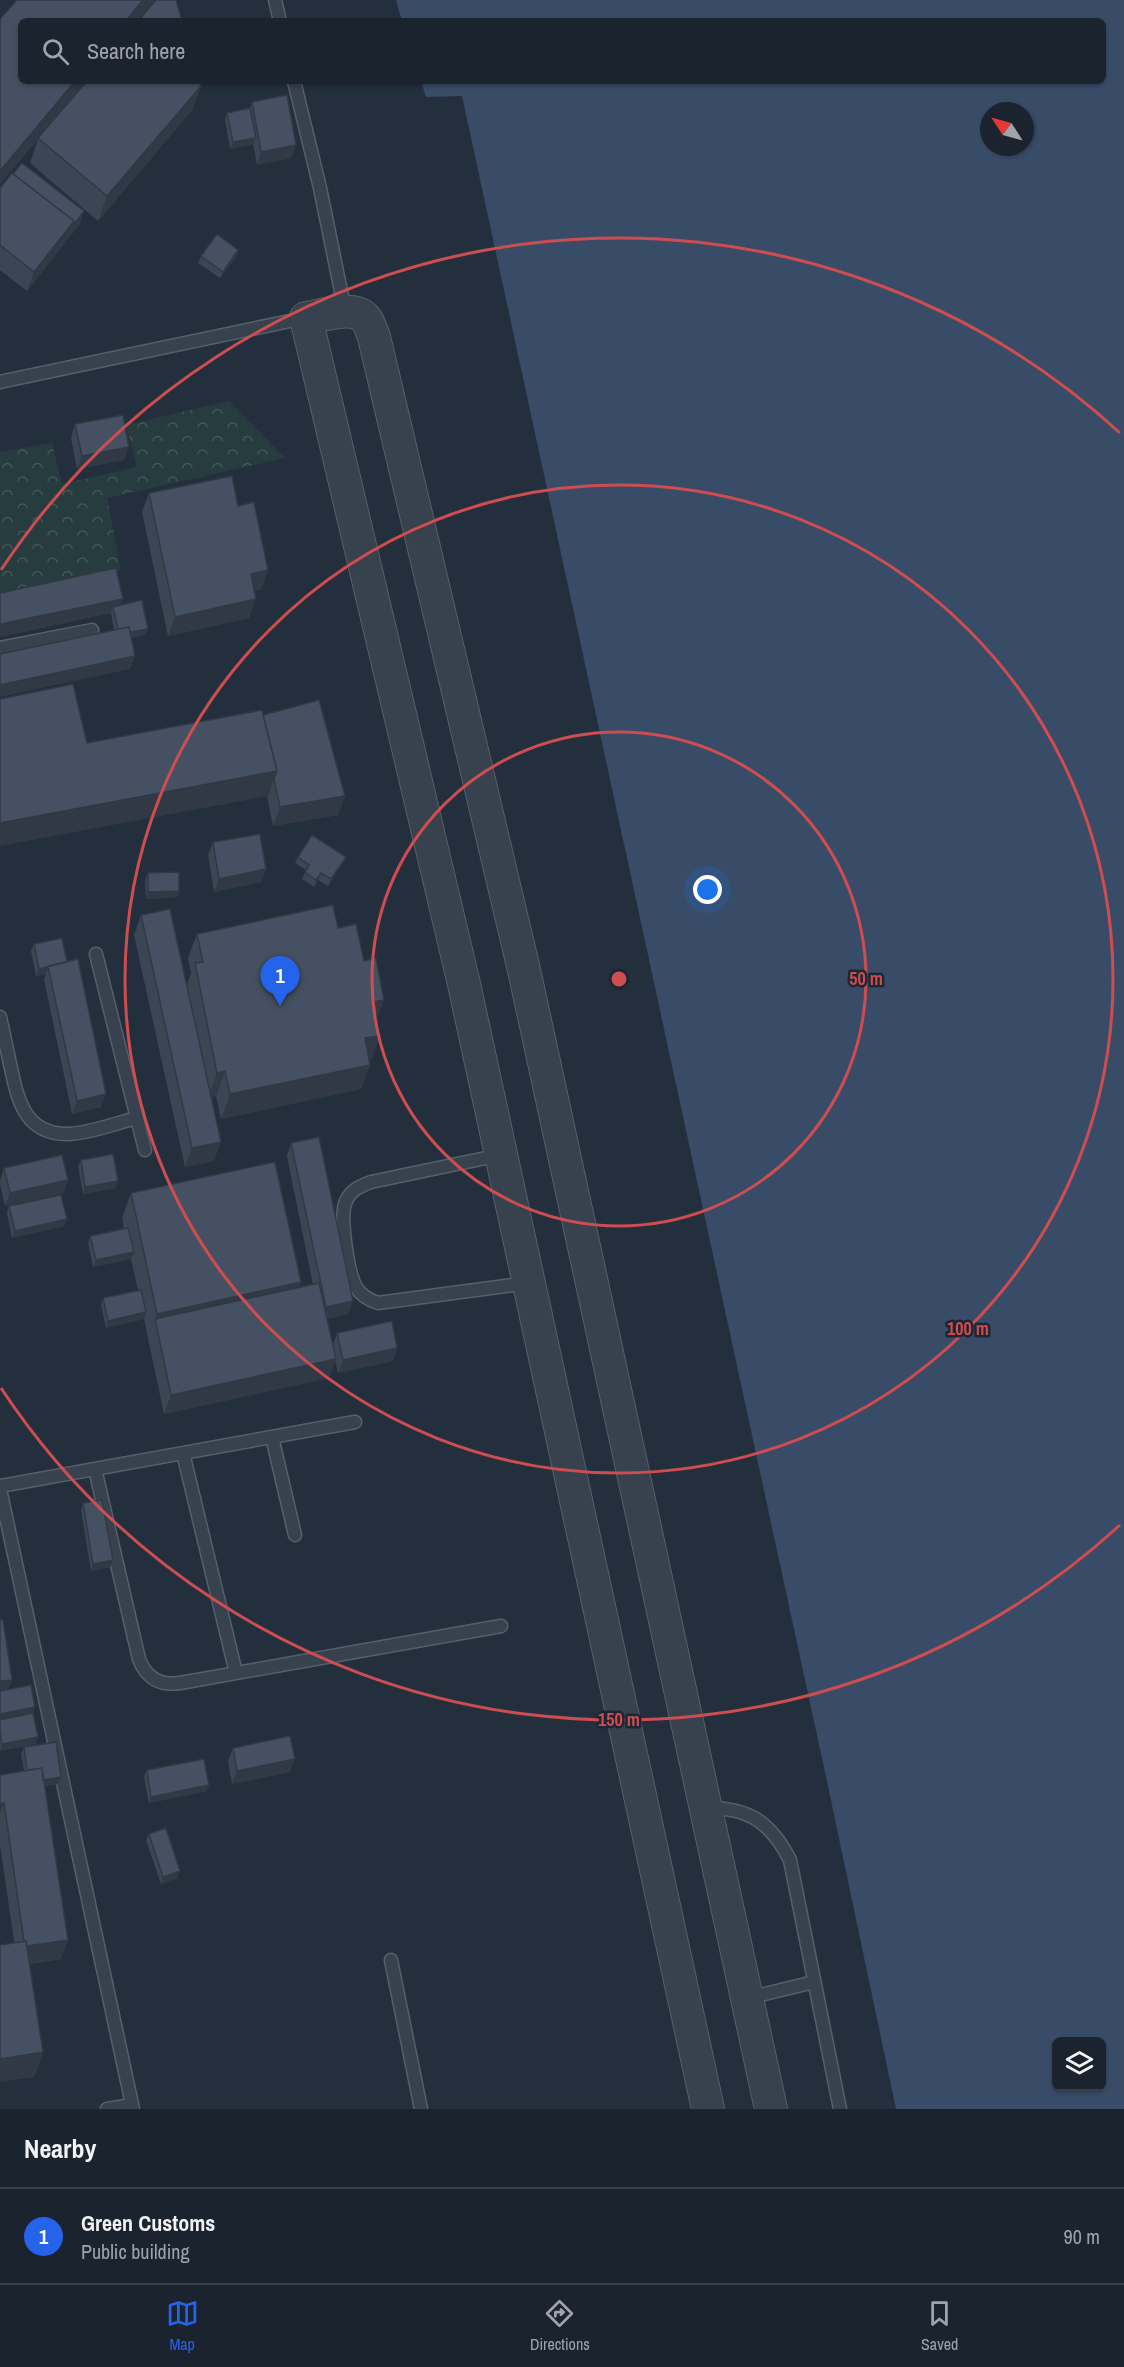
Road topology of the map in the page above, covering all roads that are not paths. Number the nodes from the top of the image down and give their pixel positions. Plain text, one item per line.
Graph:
1 (275, 0) edge
2 (279, 18) edge
3 (295, 84) edge
4 (345, 312) junction
5 (306, 318) junction
6 (0, 382) edge
7 (93, 630) dead end
8 (0, 648) edge
9 (96, 954) dead end
10 (0, 1017) edge
11 (137, 1118) junction
12 (145, 1150) dead end
13 (501, 1154) junction
14 (530, 1283) junction
15 (355, 1422) dead end
16 (272, 1437) junction
17 (183, 1453) junction
18 (95, 1469) junction
19 (0, 1488) edge
20 (295, 1535) dead end
21 (501, 1626) dead end
22 (236, 1673) junction
23 (705, 1808) junction
24 (391, 1960) dead end
25 (814, 1982) junction
26 (747, 1999) junction
27 (132, 2107) edge
28 (106, 2109) edge
29 (421, 2109) edge
30 (708, 2109) edge
31 (771, 2109) edge
32 (840, 2109) edge

1 - 2 lane
3 - 4 lane
4 - 5 street
4 - 23 street
5 - 6 lane
5 - 13 street
7 - 8 lane
9 - 11 lane
10 - 11 lane
11 - 12 lane
13 - 14 street
13 - 14 lane
14 - 30 street
15 - 16 lane
16 - 17 lane
16 - 20 lane
17 - 18 lane
17 - 22 lane
18 - 19 lane
18 - 22 lane
19 - 27 lane
21 - 22 lane
23 - 25 lane
23 - 26 street
24 - 29 lane
25 - 26 lane
25 - 32 lane
26 - 31 street
27 - 28 lane

